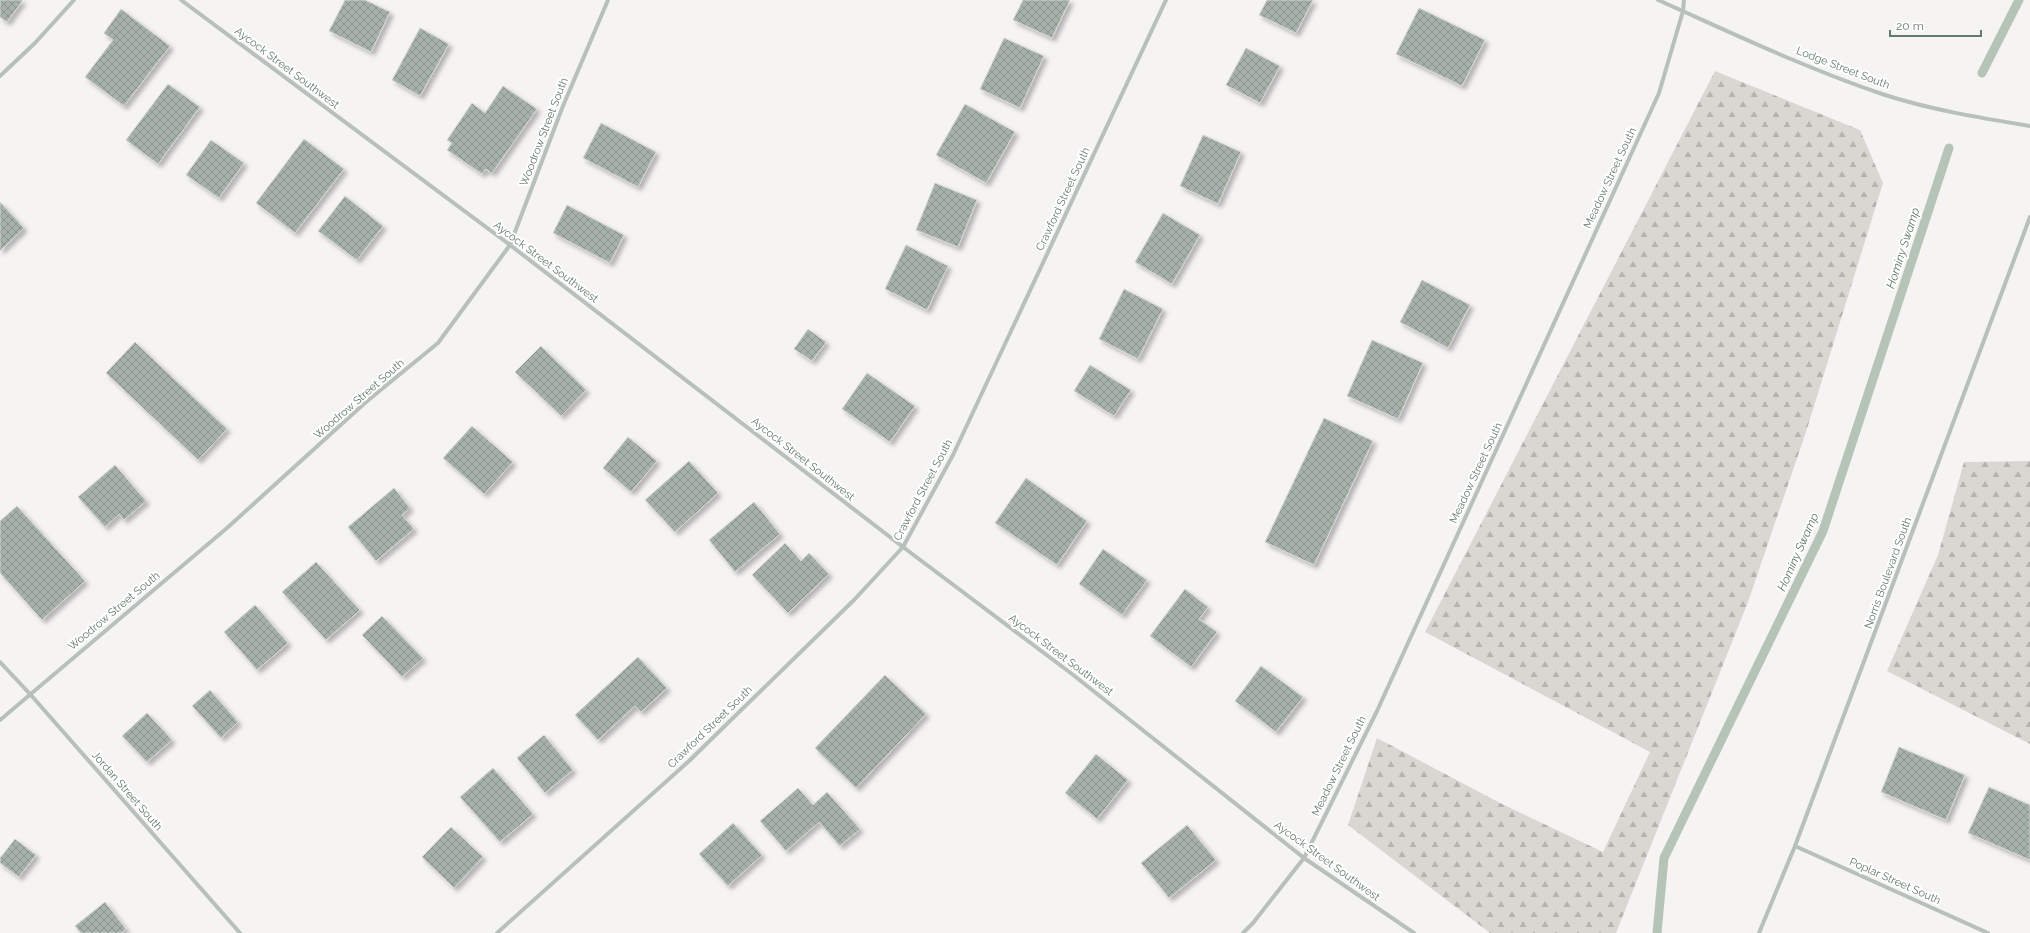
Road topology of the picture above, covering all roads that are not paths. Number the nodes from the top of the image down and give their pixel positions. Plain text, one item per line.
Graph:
1 (74, 0) edge
2 (181, 0) edge
3 (608, 0) edge
4 (1166, 0) edge
5 (1658, 0) edge
6 (1684, 0) edge
7 (1683, 11) junction
8 (0, 76) edge
9 (2030, 126) edge
10 (2030, 217) edge
11 (510, 245) junction
12 (903, 547) junction
13 (0, 662) edge
14 (30, 694) junction
15 (0, 720) edge
16 (1795, 846) junction
17 (1304, 858) junction
18 (240, 933) edge
19 (497, 933) edge
20 (1243, 933) edge
21 (1414, 933) edge
22 (1759, 933) edge
23 (1988, 933) edge

1 - 8 street
2 - 11 street, Aycock Street Southwest
3 - 11 street, Woodrow Street South
4 - 12 street, Crawford Street South
5 - 7 street, Lodge Street South
6 - 7 street, Meadow Street South
7 - 9 street, Lodge Street South
7 - 17 street, Meadow Street South
10 - 16 street, Norris Boulevard South
11 - 12 street, Aycock Street Southwest
11 - 14 street, Woodrow Street South
12 - 17 street, Aycock Street Southwest
12 - 19 street, Crawford Street South
13 - 14 street, Jordan Street South
14 - 15 street, Woodrow Street South
14 - 18 street, Jordan Street South
16 - 22 street, Norris Boulevard South
16 - 23 street, Poplar Street South
17 - 20 street, Meadow Street South
17 - 21 street, Aycock Street Southwest

